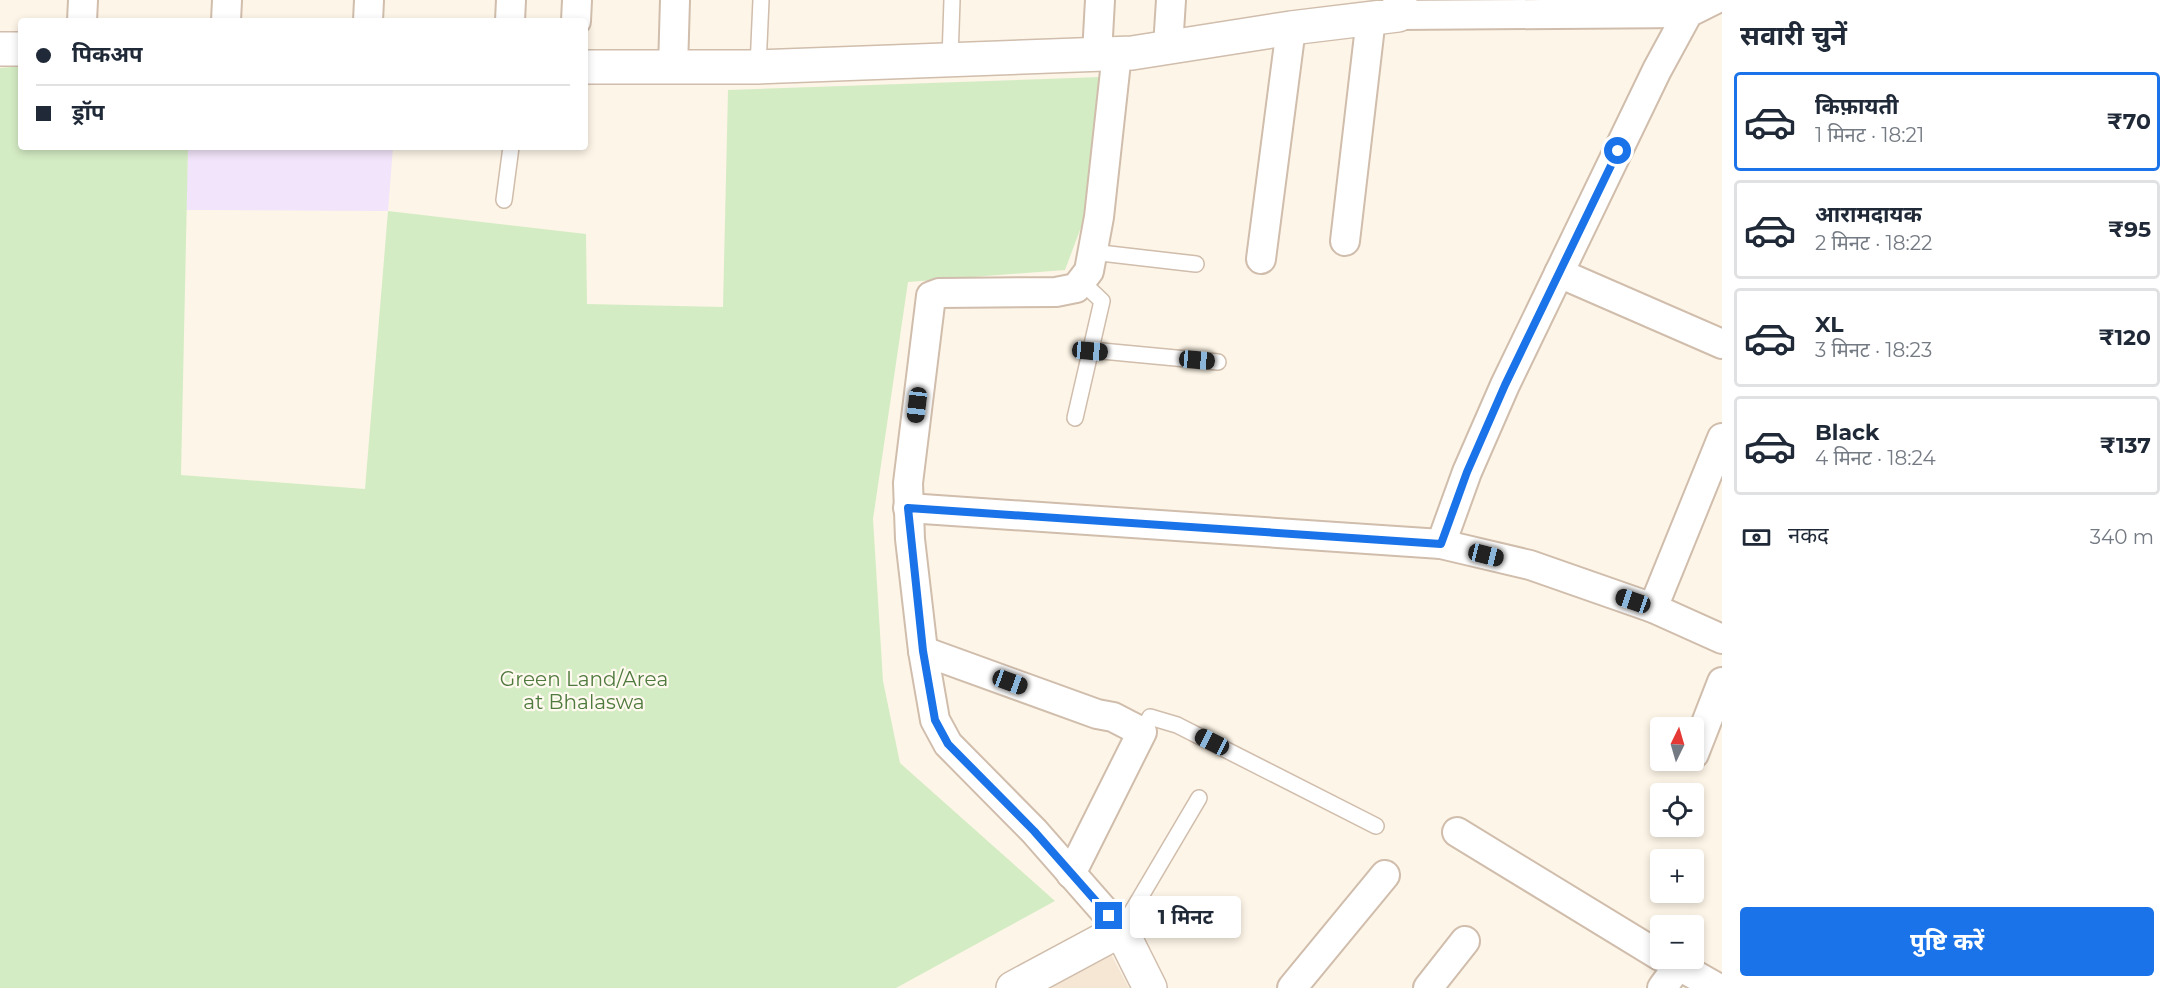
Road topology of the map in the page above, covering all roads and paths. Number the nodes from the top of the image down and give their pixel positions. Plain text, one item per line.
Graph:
1 (83, 0) edge
2 (227, 0) edge
3 (369, 0) edge
4 (511, 0) edge
5 (576, 0) edge
6 (675, 0) edge
7 (761, 0) edge
8 (952, 0) edge
9 (1100, 0) edge
10 (1171, 0) edge
11 (1714, 0) edge
12 (1390, 11) edge
13 (1688, 13) junction
14 (82, 18) edge
15 (226, 18) edge
16 (368, 18) edge
17 (510, 18) edge
18 (576, 18) edge
19 (1291, 28) junction
20 (1168, 47) junction
21 (0, 49) edge
22 (18, 49) edge
23 (1107, 54) junction
24 (950, 59) junction
25 (588, 67) edge
26 (758, 67) junction
27 (673, 68) junction
28 (511, 150) edge
29 (504, 200) dead end
30 (1345, 241) dead end
31 (1092, 252) junction
32 (1261, 259) dead end
33 (1196, 264) dead end
34 (1559, 273) junction
35 (1081, 281) junction
36 (1722, 344) edge
37 (1090, 351) junction
38 (1218, 362) dead end
39 (1075, 417) dead end
40 (1722, 438) edge
41 (908, 508) junction
42 (1441, 544) junction
43 (1653, 608) junction
44 (1722, 639) edge
45 (923, 651) junction
46 (1722, 682) edge
47 (1704, 728) edge
48 (1142, 732) junction
49 (1199, 798) dead end
50 (1376, 826) dead end
51 (1457, 832) dead end
52 (1071, 874) junction
53 (1385, 875) dead end
54 (1121, 930) junction
55 (1465, 941) dead end
56 (1650, 957) edge
57 (1671, 969) edge
58 (1013, 988) edge
59 (1150, 988) edge
60 (1292, 988) edge
61 (1428, 988) edge
62 (1718, 988) edge

1 - 14 street
2 - 15 street
3 - 16 street
4 - 17 street
5 - 18 street
6 - 27 street
7 - 26 lane
8 - 24 lane
9 - 23 street
10 - 20 street
11 - 13 street
12 - 13 street
12 - 19 street
12 - 30 street
13 - 34 street
19 - 20 street
19 - 32 street
20 - 23 street
21 - 22 street
23 - 24 street
23 - 31 street
24 - 26 street
25 - 27 street
26 - 27 street
28 - 29 lane
31 - 33 lane
31 - 35 street
34 - 36 street
34 - 42 street
35 - 37 lane
35 - 41 street
37 - 38 lane
37 - 39 lane
40 - 43 street
41 - 42 street
41 - 45 street
42 - 43 street
43 - 44 street
45 - 48 street
45 - 52 street
46 - 47 street
48 - 50 lane
48 - 52 street
49 - 54 lane
51 - 56 street
52 - 54 street
53 - 60 street
54 - 58 street
54 - 59 street
55 - 61 street
57 - 62 street

